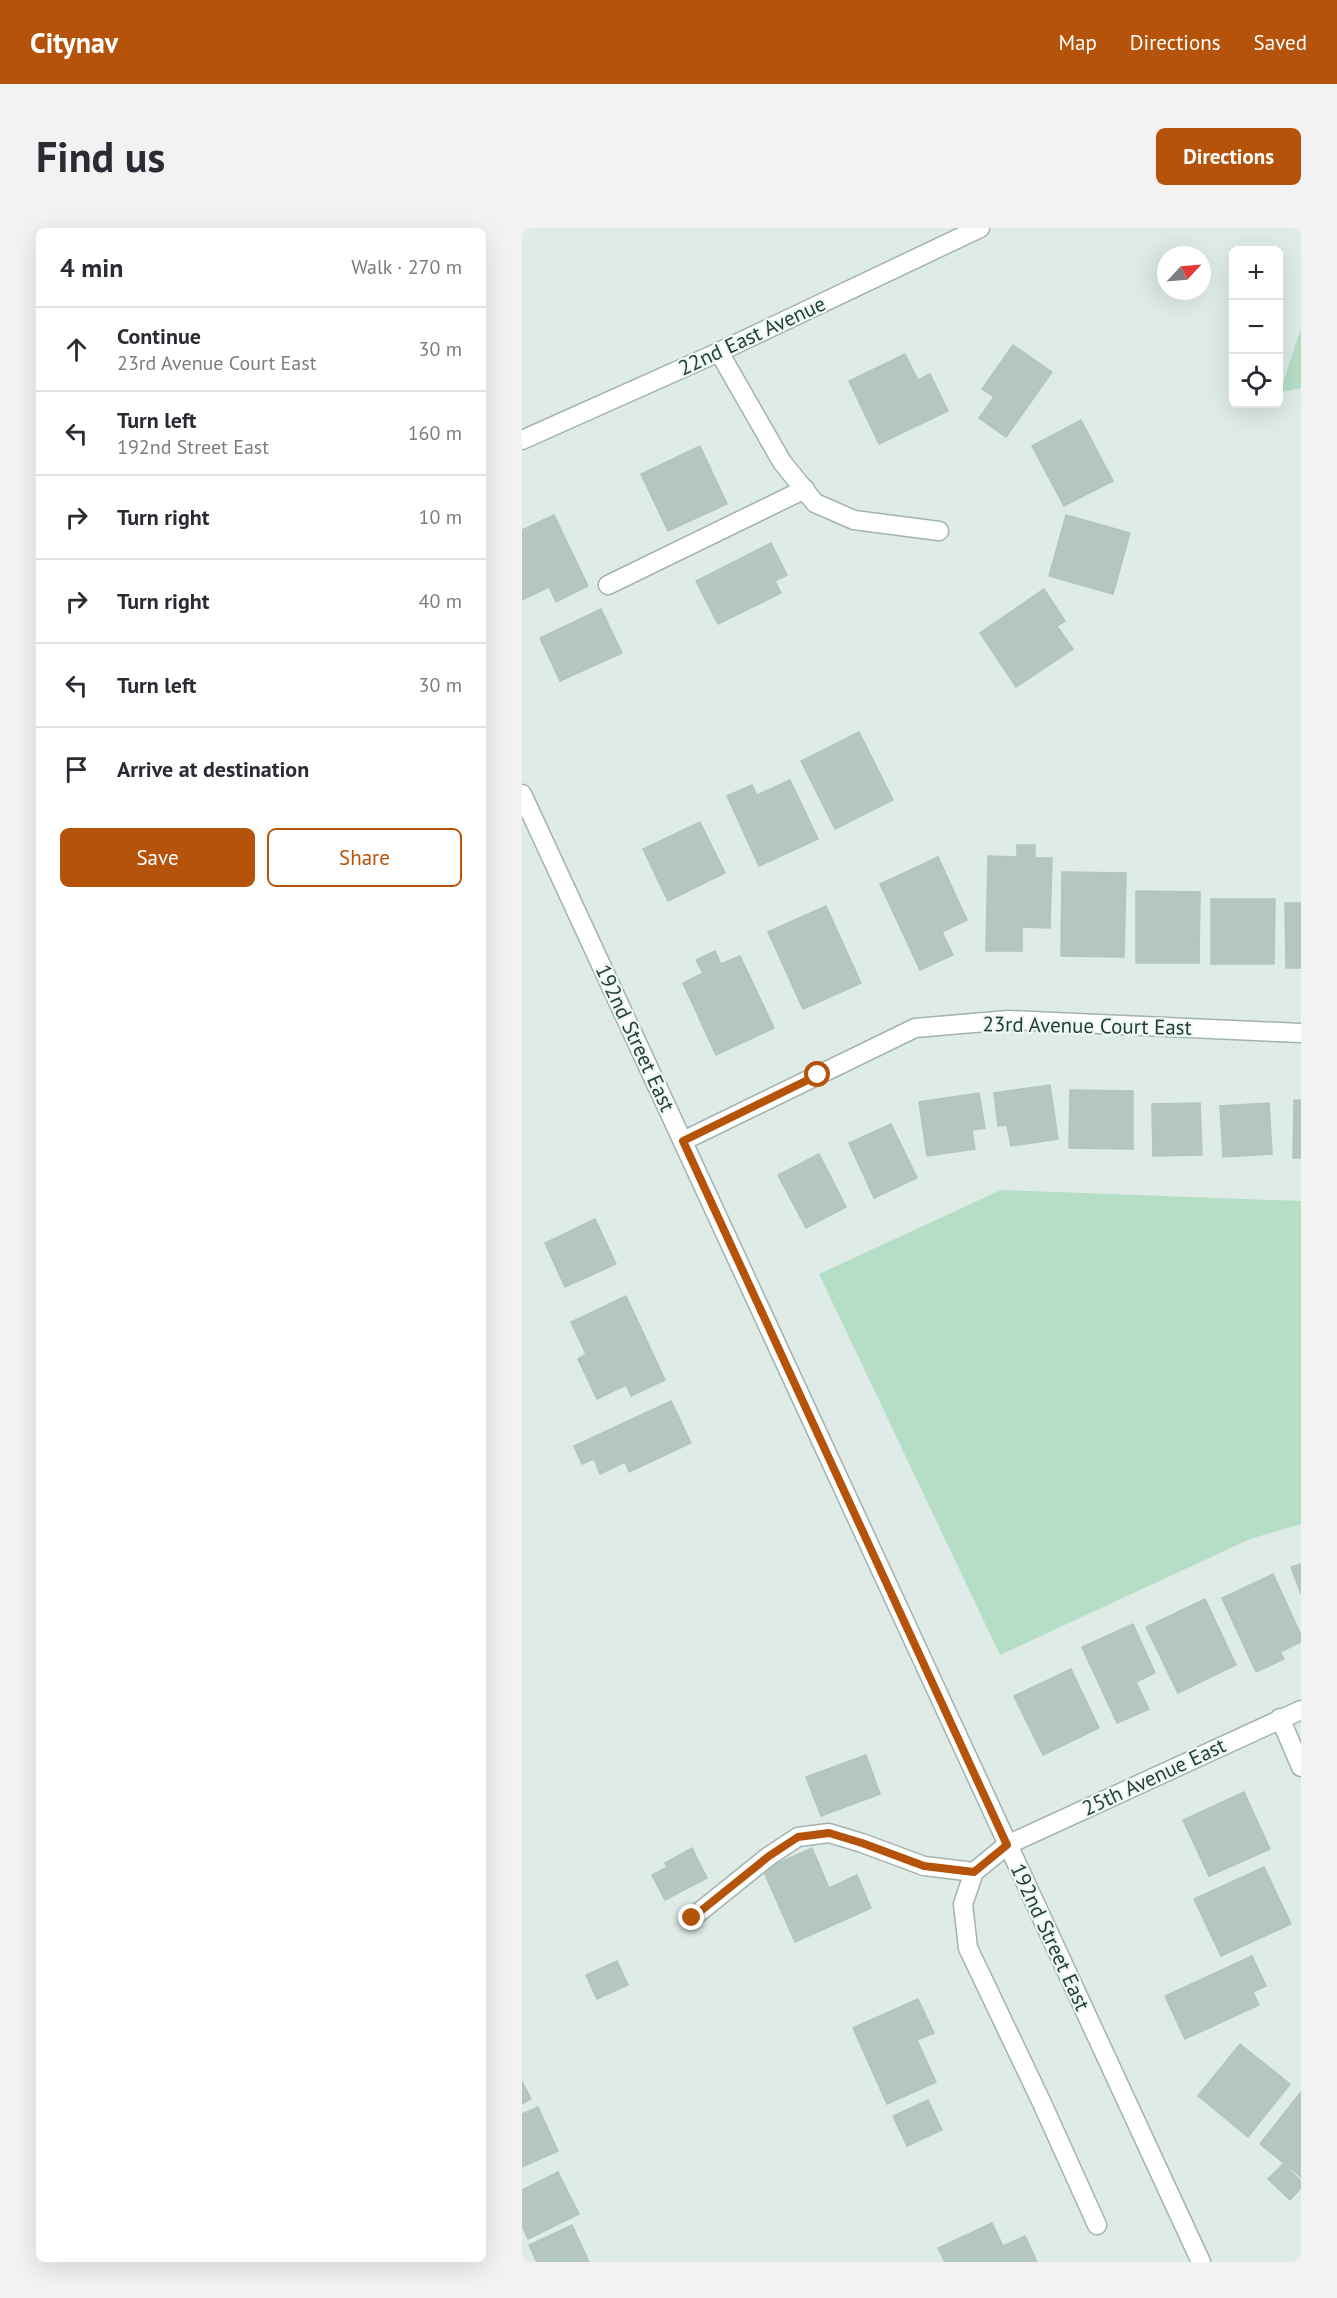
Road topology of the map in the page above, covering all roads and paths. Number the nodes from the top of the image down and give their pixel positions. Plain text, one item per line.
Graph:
1 (980, 228) edge
2 (719, 352) junction
3 (522, 441) edge
4 (805, 489) junction
5 (939, 531) dead end
6 (608, 585) dead end
7 (522, 794) edge
8 (1301, 1033) edge
9 (683, 1141) junction
10 (1301, 1710) edge
11 (1280, 1718) junction
12 (1301, 1767) edge
13 (1007, 1845) junction
14 (974, 1872) junction
15 (692, 1918) dead end
16 (1097, 2225) dead end
17 (1202, 2262) edge

1 - 2 street, 22nd East Avenue
2 - 3 street, 22nd East Avenue
2 - 4 street
4 - 5 street
4 - 6 street
7 - 9 street, 192nd Street East
8 - 9 street, 23rd Avenue Court East
9 - 13 street, 192nd Street East
10 - 11 street, 25th Avenue East
11 - 12 street
11 - 13 street, 25th Avenue East
13 - 14 street, 25th Avenue East
13 - 17 street, 192nd Street East
14 - 15 street
14 - 16 street

